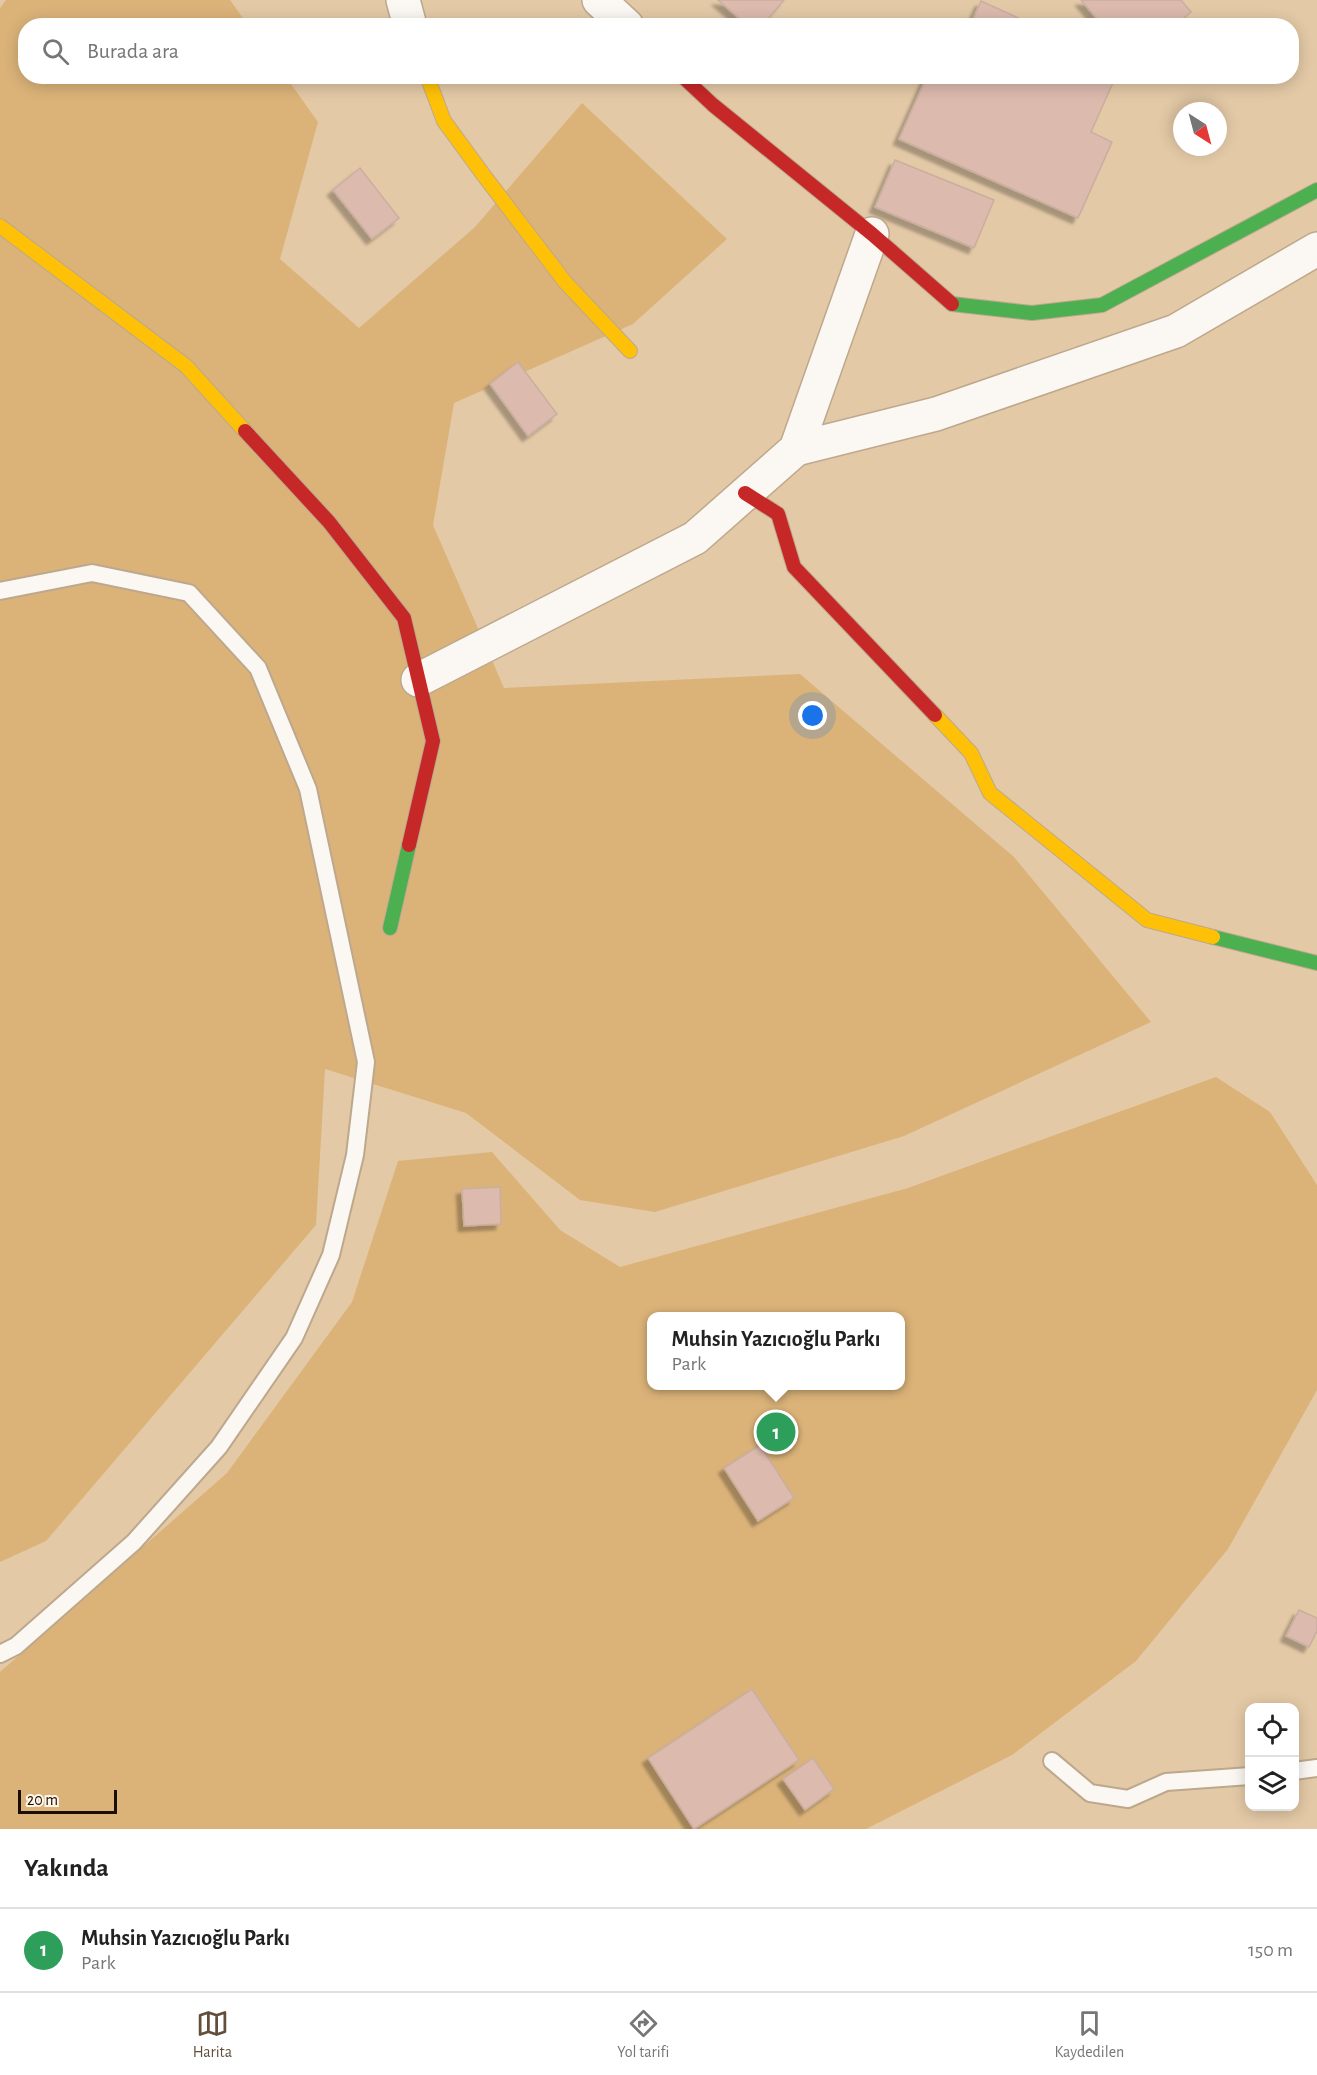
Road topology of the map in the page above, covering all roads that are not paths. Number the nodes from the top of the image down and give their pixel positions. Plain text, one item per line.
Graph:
1 (403, 0) edge
2 (599, 0) edge
3 (408, 18) edge
4 (618, 18) edge
5 (430, 84) edge
6 (691, 84) edge
7 (1317, 190) edge
8 (0, 226) edge
9 (872, 234) junction
10 (1317, 249) edge
11 (630, 351) dead end
12 (796, 449) junction
13 (745, 493) junction
14 (0, 591) edge
15 (418, 680) junction
16 (390, 928) dead end
17 (1317, 963) edge
18 (0, 1654) edge
19 (1052, 1761) dead end
20 (1317, 1768) edge
21 (1299, 1770) edge
22 (1245, 1776) edge

1 - 3 street
2 - 4 street
5 - 11 street
6 - 9 street
7 - 9 street
8 - 15 street
9 - 12 street
10 - 12 street
12 - 13 street
13 - 15 street
13 - 17 street
14 - 18 lane
15 - 16 street
19 - 22 lane
20 - 21 lane

